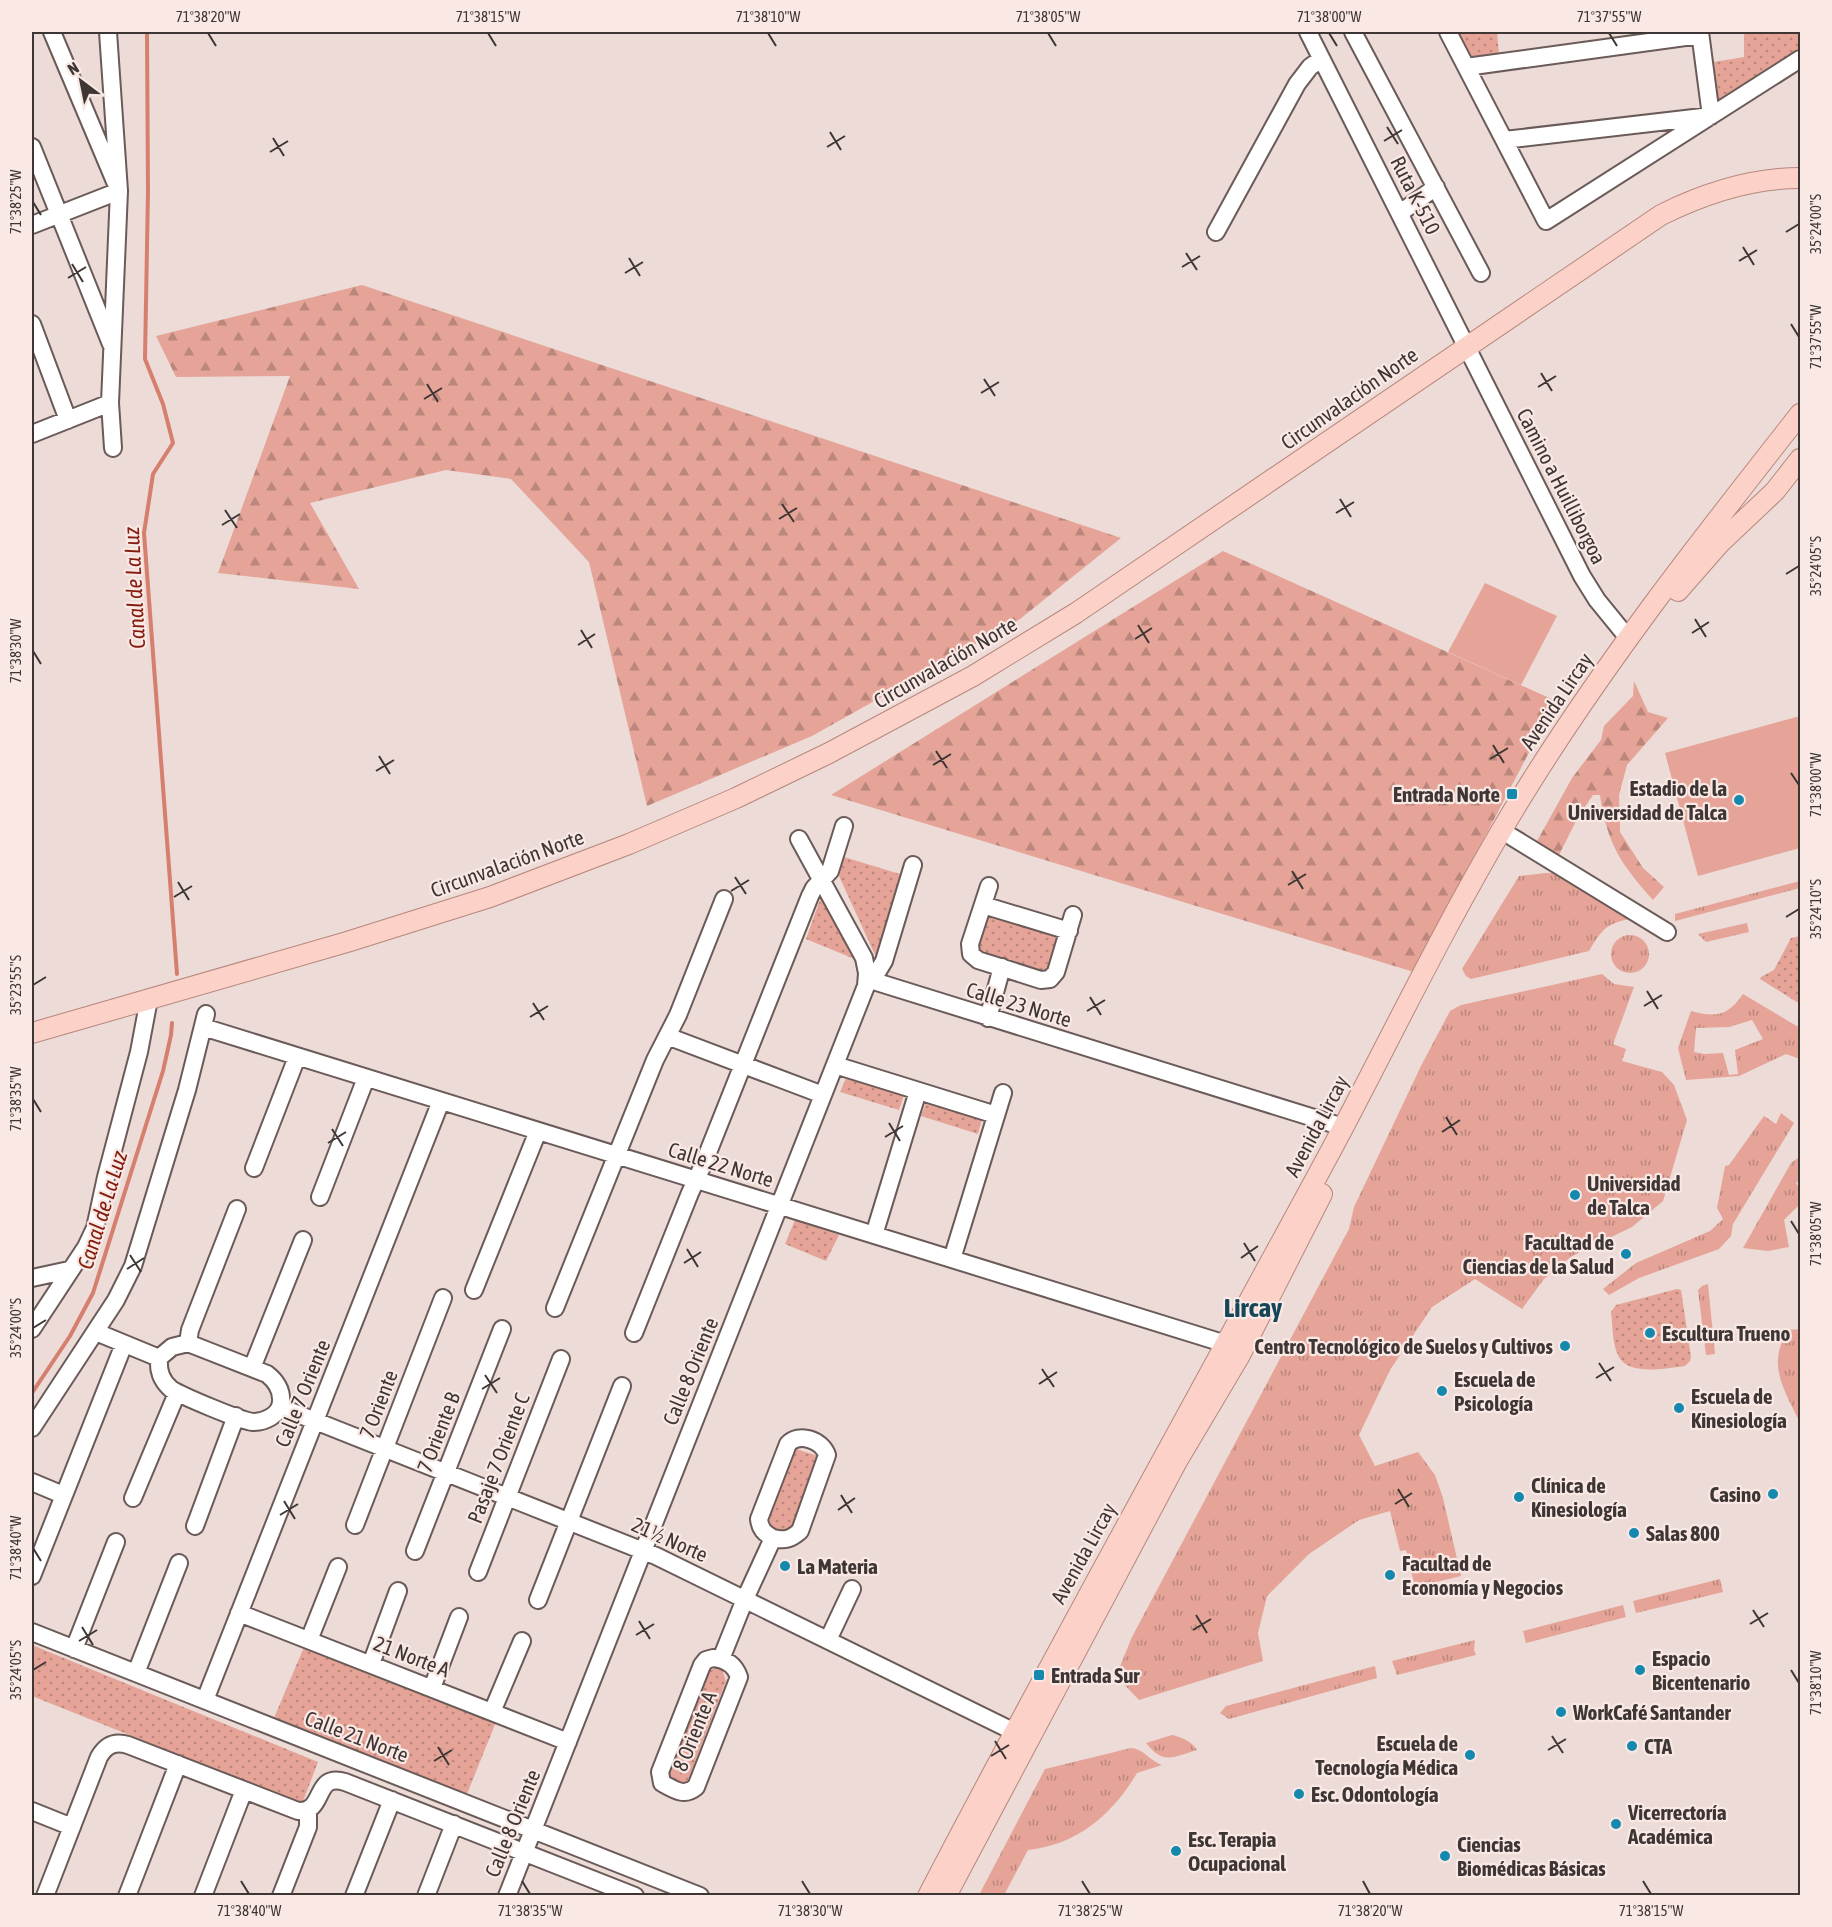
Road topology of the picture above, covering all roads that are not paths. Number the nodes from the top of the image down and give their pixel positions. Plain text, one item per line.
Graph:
1 (52, 32) edge
2 (108, 32) edge
3 (1308, 32) edge
4 (1353, 32) edge
5 (1448, 32) edge
6 (1700, 33) edge
7 (1322, 59) junction
8 (1800, 59) edge
9 (1466, 66) junction
10 (1711, 116) junction
11 (1504, 140) junction
12 (32, 147) edge
13 (1800, 178) edge
14 (1436, 187) junction
15 (119, 191) junction
16 (1400, 213) junction
17 (59, 214) junction
18 (32, 225) edge
19 (1216, 232) dead end
20 (1481, 273) dead end
21 (32, 324) edge
22 (1466, 347) junction
23 (114, 351) junction
24 (110, 403) junction
25 (1800, 414) edge
26 (68, 420) junction
27 (32, 434) edge
28 (113, 448) dead end
29 (1800, 459) edge
30 (1628, 638) junction
31 (844, 826) dead end
32 (1512, 837) junction
33 (799, 839) dead end
34 (913, 866) dead end
35 (822, 881) junction
36 (990, 886) dead end
37 (724, 899) dead end
38 (983, 905) junction
39 (1667, 932) dead end
40 (1002, 967) junction
41 (867, 979) junction
42 (149, 999) junction
43 (988, 1018) junction
44 (32, 1033) edge
45 (667, 1036) junction
46 (297, 1057) junction
47 (743, 1065) junction
48 (835, 1065) junction
49 (366, 1078) junction
50 (918, 1090) junction
51 (1003, 1093) dead end
52 (823, 1095) junction
53 (441, 1101) junction
54 (996, 1115) junction
55 (1343, 1127) junction
56 (538, 1131) junction
57 (617, 1155) junction
58 (254, 1168) dead end
59 (696, 1180) junction
60 (320, 1197) dead end
61 (779, 1206) junction
62 (237, 1209) dead end
63 (874, 1235) junction
64 (303, 1240) dead end
65 (952, 1259) junction
66 (69, 1270) junction
67 (32, 1278) edge
68 (474, 1290) dead end
69 (443, 1298) dead end
70 (555, 1308) dead end
71 (32, 1329) edge
72 (502, 1329) dead end
73 (96, 1332) junction
74 (634, 1333) dead end
75 (188, 1343) junction
76 (124, 1344) junction
77 (1232, 1351) junction
78 (159, 1358) junction
79 (561, 1359) dead end
80 (252, 1368) junction
81 (622, 1386) dead end
82 (177, 1393) junction
83 (280, 1407) junction
84 (236, 1416) junction
85 (315, 1421) junction
86 (32, 1428) edge
87 (385, 1448) junction
88 (446, 1472) junction
89 (32, 1482) edge
90 (63, 1495) junction
91 (507, 1496) junction
92 (133, 1498) dead end
93 (569, 1521) junction
94 (355, 1525) dead end
95 (195, 1526) dead end
96 (773, 1538) junction
97 (116, 1542) dead end
98 (644, 1550) junction
99 (416, 1551) dead end
100 (179, 1563) dead end
101 (338, 1567) dead end
102 (478, 1572) dead end
103 (32, 1576) edge
104 (852, 1589) dead end
105 (398, 1591) dead end
106 (745, 1599) junction
107 (538, 1600) dead end
108 (239, 1613) junction
109 (459, 1617) dead end
110 (32, 1632) edge
111 (309, 1640) junction
112 (828, 1640) junction
113 (522, 1641) dead end
114 (74, 1649) junction
115 (721, 1659) junction
116 (371, 1664) junction
117 (136, 1673) junction
118 (432, 1688) junction
119 (205, 1700) junction
120 (492, 1712) junction
121 (1022, 1735) junction
122 (568, 1742) junction
123 (178, 1764) junction
124 (244, 1790) junction
125 (392, 1800) junction
126 (32, 1811) edge
127 (308, 1811) junction
128 (454, 1824) junction
129 (72, 1827) junction
130 (533, 1830) junction
131 (524, 1852) junction
132 (595, 1880) junction
133 (676, 1891) edge
134 (45, 1896) edge
135 (127, 1896) edge
136 (203, 1896) edge
137 (281, 1896) edge
138 (354, 1896) edge
139 (426, 1896) edge
140 (507, 1896) edge
141 (588, 1896) edge
142 (635, 1896) edge
143 (699, 1896) edge
144 (928, 1896) edge
145 (946, 1896) edge

1 - 15 street
2 - 15 street
3 - 7 street, Ruta K-510
4 - 14 street
5 - 9 street
6 - 9 street
6 - 10 street
7 - 16 street, Ruta K-510
7 - 19 street
8 - 10 street
9 - 11 street
10 - 11 street
10 - 11 street
12 - 17 street
13 - 22 main road, Circunvalación Norte
14 - 16 street
14 - 20 street
15 - 17 street
15 - 23 street
16 - 22 street, Ruta K-510
17 - 18 street
17 - 23 street
21 - 26 street
22 - 30 street, Camino a Huilliborgoa
22 - 42 main road, Circunvalación Norte
23 - 24 street
24 - 26 street
24 - 28 street
25 - 30 main road, Avenida Lircay
26 - 27 street
29 - 32 main road, Avenida Lircay
30 - 55 main road, Avenida Lircay
31 - 35 street
32 - 39 street
32 - 77 main road, Avenida Lircay
33 - 35 street
34 - 41 street, Calle 8 Oriente
35 - 41 street
35 - 47 street
36 - 38 street
37 - 45 street
38 - 40 street
38 - 40 street
40 - 43 street
41 - 43 street, Calle 23 Norte
41 - 48 street, Calle 8 Oriente
42 - 44 main road, Circunvalación Norte
42 - 66 street
43 - 55 street, Calle 23 Norte
45 - 47 street
45 - 57 street
46 - 49 street, Calle 22 Norte
46 - 58 street
46 - 73 street, Calle 22 Norte
47 - 52 street
47 - 59 street
48 - 50 street
48 - 52 street, Calle 8 Oriente
49 - 53 street, Calle 22 Norte
49 - 60 street
50 - 54 street
50 - 63 street
51 - 54 street
52 - 61 street, Calle 8 Oriente
53 - 56 street, Calle 22 Norte
53 - 85 street, Calle 7 Oriente
54 - 65 street
55 - 77 main road, Avenida Lircay
56 - 57 street, Calle 22 Norte
56 - 68 street
57 - 59 street, Calle 22 Norte
57 - 70 street
59 - 61 street, Calle 22 Norte
59 - 74 street
61 - 63 street, Calle 22 Norte
61 - 98 street, Calle 8 Oriente
62 - 75 street
63 - 65 street, Calle 22 Norte
64 - 80 street
65 - 77 street, Calle 22 Norte
66 - 67 street
66 - 71 street
69 - 87 street, 7 Oriente
72 - 88 street, 7 Oriente B
73 - 76 street
73 - 86 street
75 - 78 street
75 - 80 street
76 - 78 street
76 - 90 street
77 - 121 main road, Avenida Lircay
78 - 82 street
79 - 91 street, Pasaje 7 Oriente C
80 - 83 street
81 - 93 street
82 - 84 street
82 - 92 street
83 - 84 street
83 - 85 street, 21½ Norte
84 - 95 street
85 - 87 street, 21½ Norte
85 - 108 street, Calle 7 Oriente
87 - 88 street, 21½ Norte
87 - 94 street, 7 Oriente
88 - 91 street, 21½ Norte
88 - 99 street, 7 Oriente B
89 - 90 street
90 - 103 street
91 - 93 street, 21½ Norte
91 - 102 street, Pasaje 7 Oriente C
93 - 98 street, 21½ Norte
93 - 107 street
96 - 96 street
96 - 106 street
97 - 114 street
98 - 106 street, 21½ Norte
98 - 122 street, Calle 8 Oriente
100 - 117 street
101 - 111 street
104 - 112 street
105 - 116 street
106 - 112 street, 21½ Norte
106 - 115 street
108 - 111 street, 21 Norte A
108 - 119 street, Calle 7 Oriente
109 - 118 street
110 - 114 street, Calle 21 Norte
111 - 116 street, 21 Norte A
112 - 121 street, 21½ Norte
113 - 120 street
114 - 117 street, Calle 21 Norte
115 - 115 street, 8 Oriente A
116 - 118 street, 21 Norte A
117 - 119 street, Calle 21 Norte
118 - 120 street, 21 Norte A
119 - 130 street, Calle 21 Norte
120 - 122 street, 21 Norte A
121 - 144 main road, Avenida Lircay
121 - 145 main road, Avenida Lircay
122 - 130 street, Calle 8 Oriente
123 - 124 street
123 - 129 street
123 - 135 street
124 - 127 street
124 - 136 street
125 - 127 street
125 - 128 street
125 - 138 street
126 - 129 street
127 - 137 street
128 - 131 street
128 - 139 street
129 - 134 street
130 - 131 street, Calle 8 Oriente
130 - 133 street, Calle 21 Norte
131 - 132 street
131 - 140 street, Calle 8 Oriente
132 - 141 street
132 - 142 street
133 - 143 street, Calle 21 Norte

